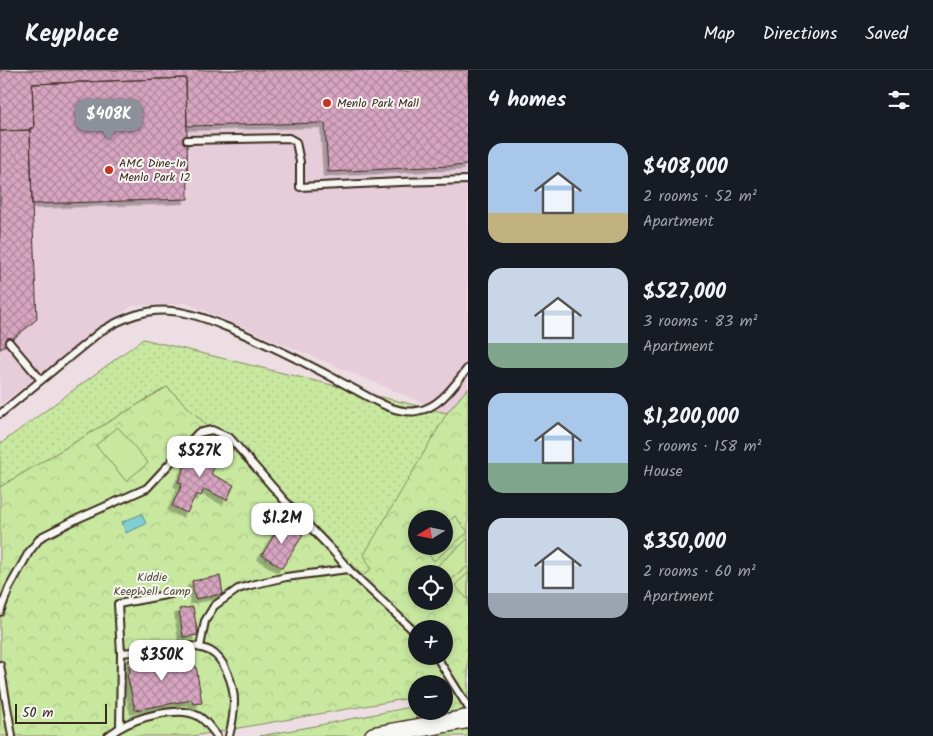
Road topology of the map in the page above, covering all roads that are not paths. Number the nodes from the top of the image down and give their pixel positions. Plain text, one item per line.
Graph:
1 (187, 140) dead end
2 (468, 180) edge
3 (9, 342) dead end
4 (468, 368) edge
5 (41, 380) junction
6 (0, 414) edge
7 (348, 569) junction
8 (171, 594) dead end
9 (0, 612) edge
10 (408, 625) edge
11 (200, 647) junction
12 (121, 654) junction
13 (0, 665) edge
14 (442, 665) edge
15 (468, 707) edge
16 (468, 719) edge
17 (120, 728) junction
18 (12, 736) edge
19 (108, 736) edge
20 (216, 736) edge
21 (229, 736) edge
22 (374, 736) edge

1 - 2 lane
3 - 5 lane
4 - 5 lane
5 - 6 lane
7 - 9 lane
7 - 10 lane
7 - 11 lane
8 - 12 lane
11 - 12 lane
11 - 21 lane
12 - 17 lane
13 - 18 lane
14 - 15 lane
16 - 22 street
17 - 19 lane
17 - 20 lane

